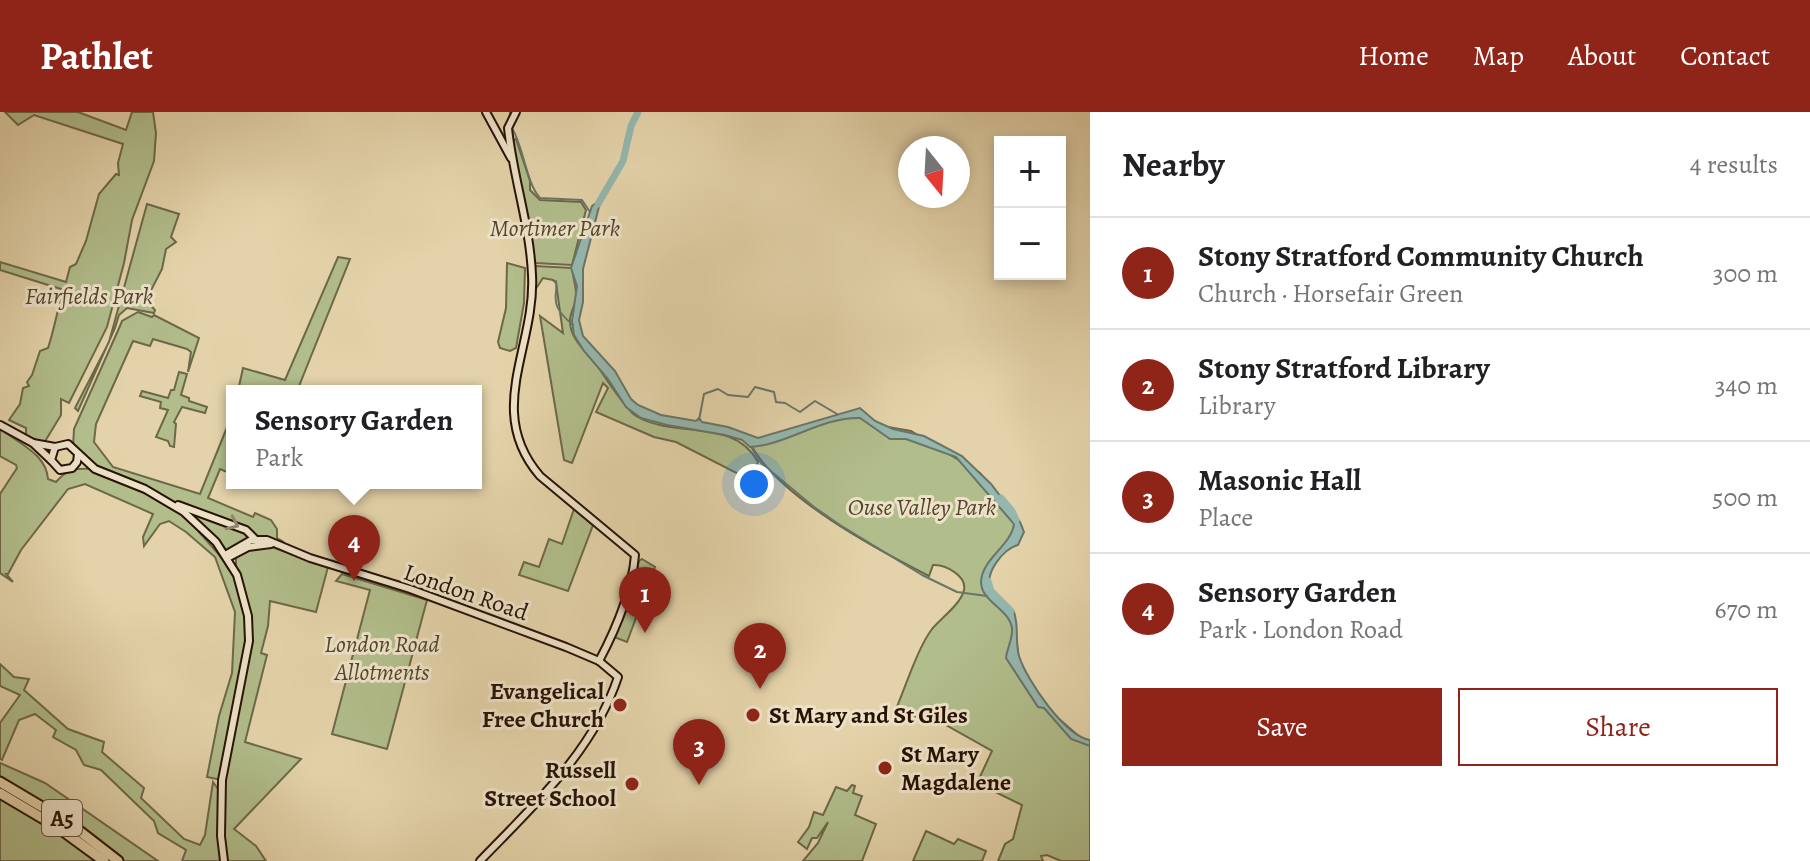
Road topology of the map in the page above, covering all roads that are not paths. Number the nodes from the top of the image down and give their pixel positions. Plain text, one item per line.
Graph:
1 (486, 112) edge
2 (516, 112) edge
3 (514, 161) junction
4 (0, 425) edge
5 (33, 443) junction
6 (55, 447) junction
7 (78, 454) junction
8 (51, 460) junction
9 (72, 468) junction
10 (95, 469) junction
11 (187, 510) junction
12 (255, 539) junction
13 (275, 544) junction
14 (226, 556) junction
15 (599, 661) junction
16 (0, 782) edge
17 (0, 793) edge
18 (104, 861) edge
19 (118, 861) edge
20 (224, 861) edge
21 (480, 861) edge

1 - 3 street
2 - 3 street
3 - 15 street
4 - 5 street
5 - 6 street
5 - 8 street
6 - 7 street
6 - 8 street
7 - 9 street
7 - 10 street
8 - 9 street
9 - 10 street
10 - 11 street, London Road
11 -> 12 street, London Road
11 - 14 street
12 - 13 street, London Road
12 - 14 street
13 - 14 street
13 - 15 street, London Road
14 - 20 street
15 - 21 street, London Road
16 - 19 highway, A5
17 - 18 highway, A5

